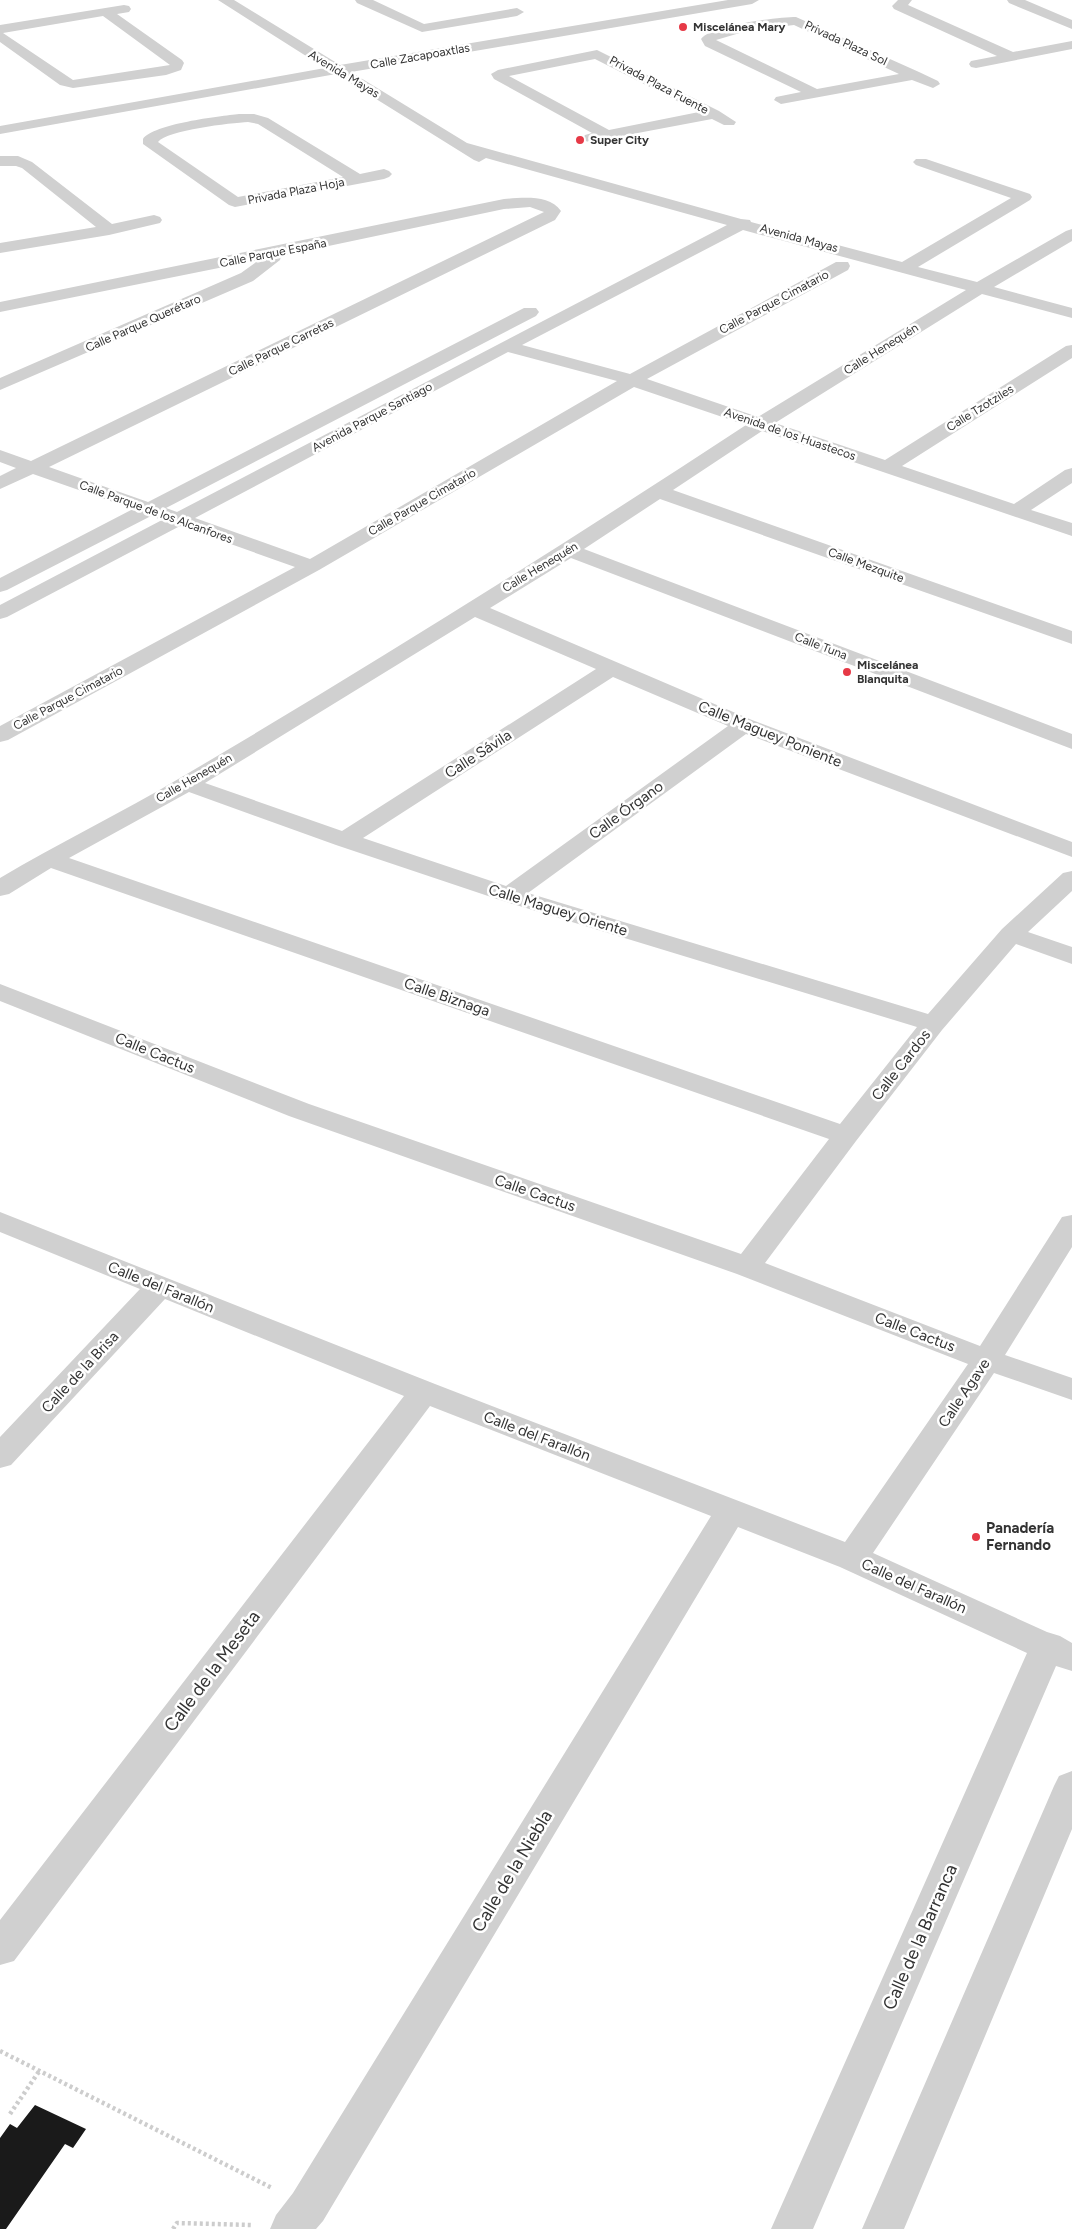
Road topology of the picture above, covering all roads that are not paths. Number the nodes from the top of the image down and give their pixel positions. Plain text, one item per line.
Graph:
1 (225, 0) edge
2 (362, 0) edge
3 (496, 0) edge
4 (682, 0) edge
5 (752, 0) edge
6 (905, 0) edge
7 (1014, 0) edge
8 (702, 8) junction
9 (125, 9) dead end
10 (105, 12) junction
11 (476, 19) junction
12 (1072, 25) edge
13 (746, 28) junction
14 (0, 29) edge
15 (0, 36) edge
16 (510, 41) junction
17 (1072, 45) edge
18 (535, 56) junction
19 (1012, 57) junction
20 (976, 64) dead end
21 (338, 70) junction
22 (914, 75) junction
23 (125, 78) junction
24 (933, 84) dead end
25 (816, 94) junction
26 (780, 100) dead end
27 (157, 102) junction
28 (714, 114) junction
29 (729, 122) dead end
30 (190, 127) junction
31 (0, 130) edge
32 (607, 135) junction
33 (587, 138) dead end
34 (464, 147) junction
35 (0, 161) edge
36 (921, 162) dead end
37 (384, 174) dead end
38 (513, 177) dead end
39 (357, 179) junction
40 (534, 183) dead end
41 (618, 191) junction
42 (547, 206) joint
43 (719, 217) junction
44 (154, 220) dead end
45 (744, 223) junction
46 (109, 230) junction
47 (1072, 234) edge
48 (684, 235) dead end
49 (0, 248) edge
50 (281, 252) junction
51 (842, 266) dead end
52 (906, 267) junction
53 (980, 288) junction
54 (550, 302) dead end
55 (0, 307) edge
56 (1072, 313) edge
57 (506, 346) junction
58 (1072, 350) edge
59 (632, 380) junction
60 (0, 386) edge
61 (760, 424) junction
62 (0, 456) edge
63 (888, 466) junction
64 (32, 468) junction
65 (1072, 474) edge
66 (0, 483) edge
67 (659, 492) junction
68 (150, 510) junction
69 (1016, 511) junction
70 (177, 520) junction
71 (1072, 530) edge
72 (569, 550) junction
73 (312, 566) junction
74 (0, 586) edge
75 (472, 608) junction
76 (0, 612) edge
77 (1072, 638) edge
78 (612, 668) junction
79 (744, 725) junction
80 (0, 735) edge
81 (1072, 742) edge
82 (186, 784) junction
83 (344, 840) junction
84 (1072, 850) edge
85 (49, 859) junction
86 (1072, 878) edge
87 (0, 889) edge
88 (509, 895) junction
89 (1011, 934) junction
90 (1072, 956) edge
91 (0, 992) edge
92 (933, 1024) junction
93 (846, 1135) junction
94 (0, 1222) edge
95 (1072, 1224) edge
96 (747, 1267) junction
97 (159, 1287) junction
98 (987, 1360) junction
99 (1072, 1389) edge
100 (424, 1392) junction
101 (0, 1457) edge
102 (730, 1512) junction
103 (852, 1558) junction
104 (1060, 1651) edge
105 (1072, 1786) edge
106 (0, 1949) edge
107 (297, 2220) edge
108 (792, 2229) edge
109 (883, 2229) edge

1 - 21 street, Avenida Mayas
2 - 11 street
3 - 11 street
4 - 8 street
5 - 8 street, Calle Zacapoaxtlas
6 - 19 street
7 - 12 street
8 - 13 street
8 - 16 street, Calle Zacapoaxtlas
9 - 10 street
10 - 14 street
10 - 23 street
11 - 16 street
13 - 22 street, Privada Plaza Sol
13 - 25 street, Privada Plaza Sol
15 - 23 street
16 - 18 street
16 - 21 street, Calle Zacapoaxtlas
17 - 19 street
18 - 28 street, Privada Plaza Fuente
18 - 32 street, Privada Plaza Fuente
19 - 20 street
21 - 27 street, Calle Zacapoaxtlas
21 - 34 street, Avenida Mayas
22 - 24 street, Privada Plaza Sol
22 - 25 street, Privada Plaza Sol
23 - 27 street
25 - 26 street, Privada Plaza Sol
27 - 30 street
27 - 31 street, Calle Zacapoaxtlas
28 - 29 street, Privada Plaza Fuente
28 - 32 street, Privada Plaza Fuente
30 - 39 street, Privada Plaza Hoja
30 - 39 street, Privada Plaza Hoja
32 - 33 street, Privada Plaza Fuente
34 - 38 street, Avenida Mayas
34 - 41 street, Avenida Mayas
35 - 46 street
36 - 52 street
37 - 39 street, Privada Plaza Hoja
40 - 41 street, Avenida Mayas
41 - 43 street, Avenida Mayas
42 - 50 street, Calle Parque España
42 - 64 street, Calle Parque Carretas
43 - 45 street, Avenida Mayas
43 - 48 street
44 - 46 street
45 - 52 street, Avenida Mayas
45 - 57 street, Avenida Parque Santiago
46 - 49 street
47 - 53 street, Calle Henequén
50 - 55 street, Calle Parque España
50 - 60 street, Calle Parque Querétaro
51 - 59 street, Calle Parque Cimatario
52 - 53 street, Avenida Mayas
53 - 56 street, Avenida Mayas
53 - 61 street, Calle Henequén
54 - 68 street, Avenida Parque Santiago
57 - 59 street, Avenida de los Huastecos
57 - 70 street, Avenida Parque Santiago
58 - 63 street, Calle Tzotziles
59 - 61 street, Avenida de los Huastecos
59 - 73 street, Calle Parque Cimatario
61 - 63 street, Avenida de los Huastecos
61 - 67 street, Calle Henequén
62 - 64 street, Calle Parque de los Alcanfores
63 - 69 street, Avenida de los Huastecos
64 - 66 street, Calle Parque Carretas
64 - 68 street, Calle Parque de los Alcanfores
65 - 69 street
67 - 72 street, Calle Henequén
67 - 77 street, Calle Mezquite
68 - 70 street, Calle Parque de los Alcanfores
68 - 74 street, Avenida Parque Santiago
69 - 71 street, Avenida de los Huastecos
70 - 73 street, Calle Parque de los Alcanfores
70 - 76 street, Avenida Parque Santiago
72 - 75 street, Calle Henequén
72 - 81 street, Calle Tuna
73 - 80 street, Calle Parque Cimatario
75 - 78 street, Calle Maguey Poniente
75 - 82 street, Calle Henequén
78 - 79 street, Calle Maguey Poniente
78 - 83 street, Calle Sávila
79 - 84 street, Calle Maguey Poniente
79 - 88 street, Calle Órgano
82 - 83 street, Calle Maguey Oriente
82 - 85 street, Calle Henequén
83 - 88 street, Calle Maguey Oriente
85 - 87 street, Calle Henequén
85 - 93 street, Calle Biznaga
86 - 89 street, Calle Cardos
88 - 92 street, Calle Maguey Oriente
89 - 90 street
89 - 92 street, Calle Cardos
91 - 96 street, Calle Cactus
92 - 93 street, Calle Cardos
93 - 96 street, Calle Cardos
94 - 97 street, Calle del Farallón
95 - 98 street, Calle Agave
96 - 98 street, Calle Cactus
97 - 100 street, Calle del Farallón
97 - 101 street, Calle de la Brisa
98 - 99 street, Calle Cactus
98 - 103 street, Calle Agave
100 - 102 street, Calle del Farallón
100 - 106 street, Calle de la Meseta
102 - 103 street, Calle del Farallón
102 - 107 street, Calle de la Niebla
103 - 104 street, Calle del Farallón
104 - 108 street, Calle de la Barranca
105 - 109 street

